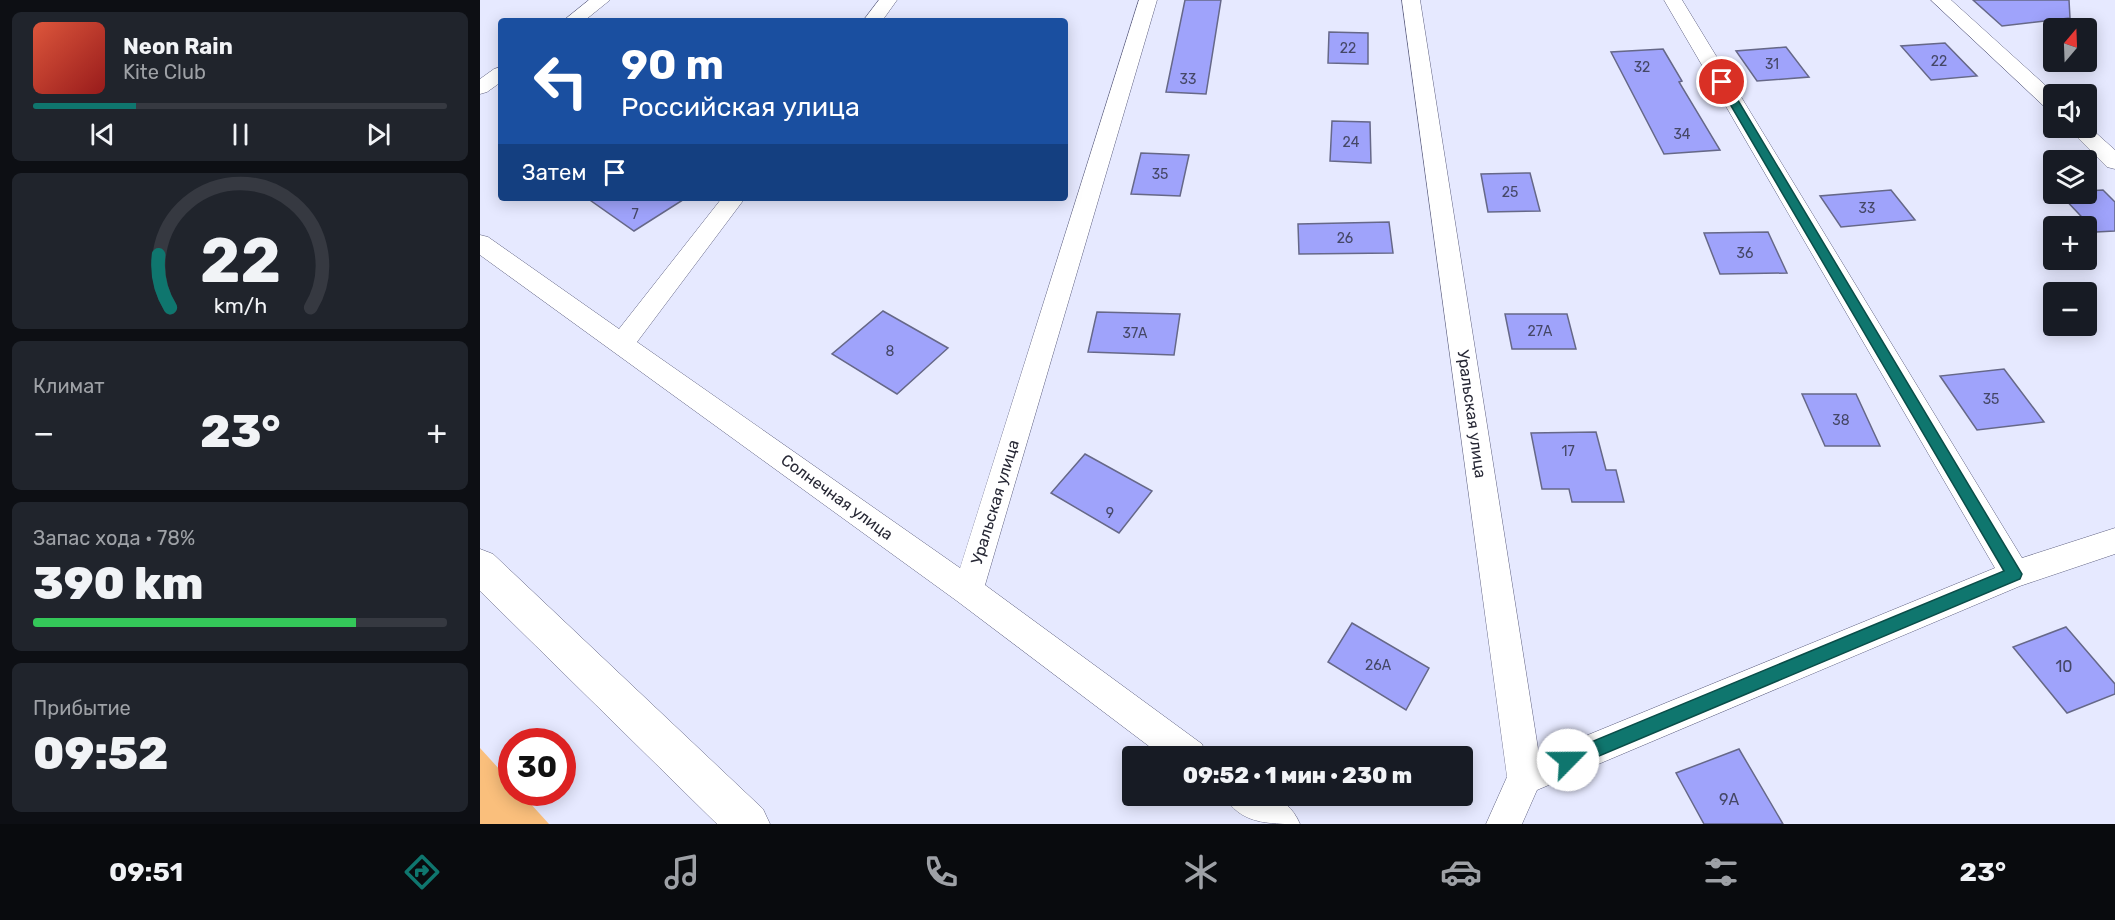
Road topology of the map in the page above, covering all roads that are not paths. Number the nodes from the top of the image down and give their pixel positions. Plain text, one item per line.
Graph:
1 (601, 0) edge
2 (888, 0) edge
3 (1148, 0) edge
4 (1411, 0) edge
5 (1673, 0) edge
6 (1940, 0) edge
7 (576, 18) edge
8 (874, 18) edge
9 (498, 75) edge
10 (480, 88) edge
11 (2043, 95) edge
12 (2089, 138) edge
13 (2115, 162) edge
14 (732, 201) edge
15 (480, 243) edge
16 (622, 342) junction
17 (2115, 541) edge
18 (480, 566) edge
19 (2014, 574) junction
20 (968, 591) junction
21 (1177, 746) edge
22 (1526, 778) junction
23 (1257, 806) edge
24 (748, 824) edge
25 (1282, 824) edge
26 (1504, 824) edge

1 - 7 street
2 - 8 street
3 - 20 street, Уральская улица
4 - 22 street, Уральская улица
5 - 19 street
6 - 11 street
9 - 10 street
12 - 13 street
14 - 16 street
15 - 16 street, Солнечная улица
16 - 20 street, Солнечная улица
17 - 19 street
18 - 24 main road
19 - 22 street
20 - 21 street, Солнечная улица
22 - 26 street
23 - 25 street

